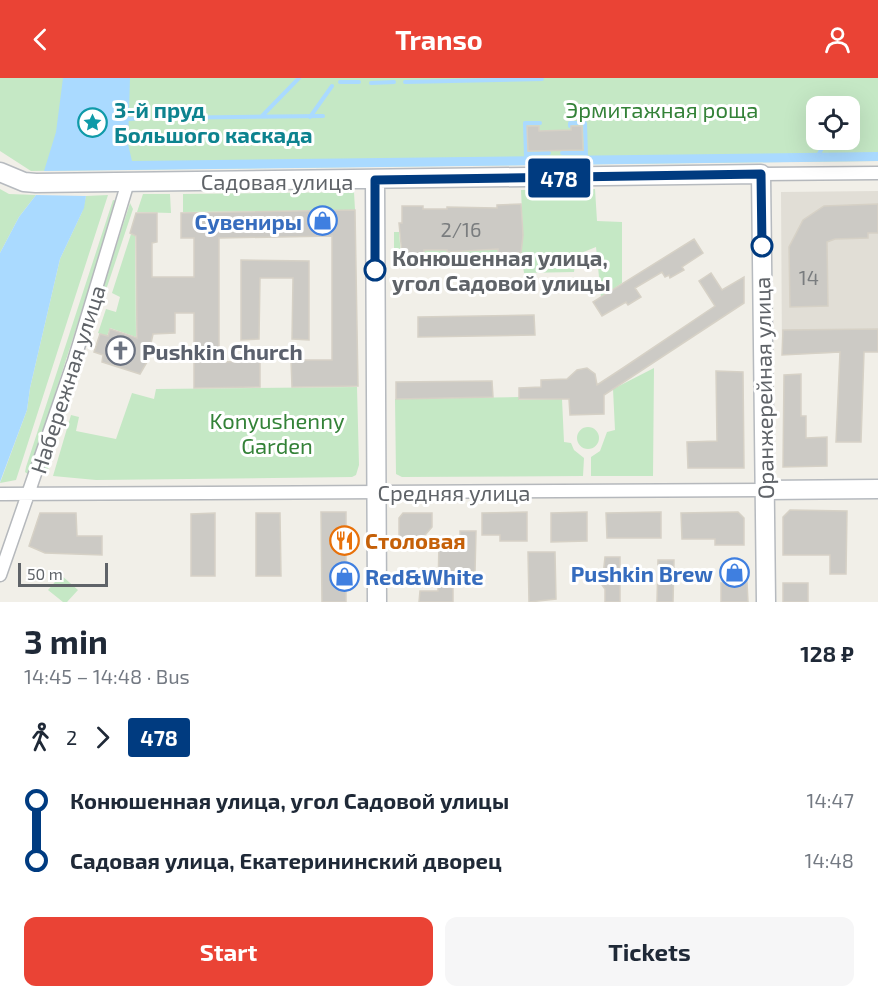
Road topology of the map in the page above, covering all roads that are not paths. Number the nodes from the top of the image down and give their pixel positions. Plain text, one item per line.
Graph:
1 (0, 172) edge
2 (878, 173) edge
3 (761, 174) junction
4 (375, 180) junction
5 (128, 182) junction
6 (878, 489) edge
7 (765, 490) junction
8 (376, 493) junction
9 (3, 494) edge
10 (30, 494) junction
11 (0, 575) edge
12 (377, 602) edge
13 (766, 602) edge

1 - 5 main road, Садовая улица
2 - 3 street, Садовая улица
3 - 4 main road, Садовая улица
3 - 7 main road, Оранжерейная улица
4 - 5 main road, Садовая улица
4 - 8 main road
5 - 10 street, Набережная улица
6 - 7 main road, Средняя улица
7 - 8 street, Средняя улица
7 - 13 main road, Оранжерейная улица
8 - 10 street, Средняя улица
8 - 12 main road
9 - 10 street, Средняя улица
10 - 11 street, Набережная улица

